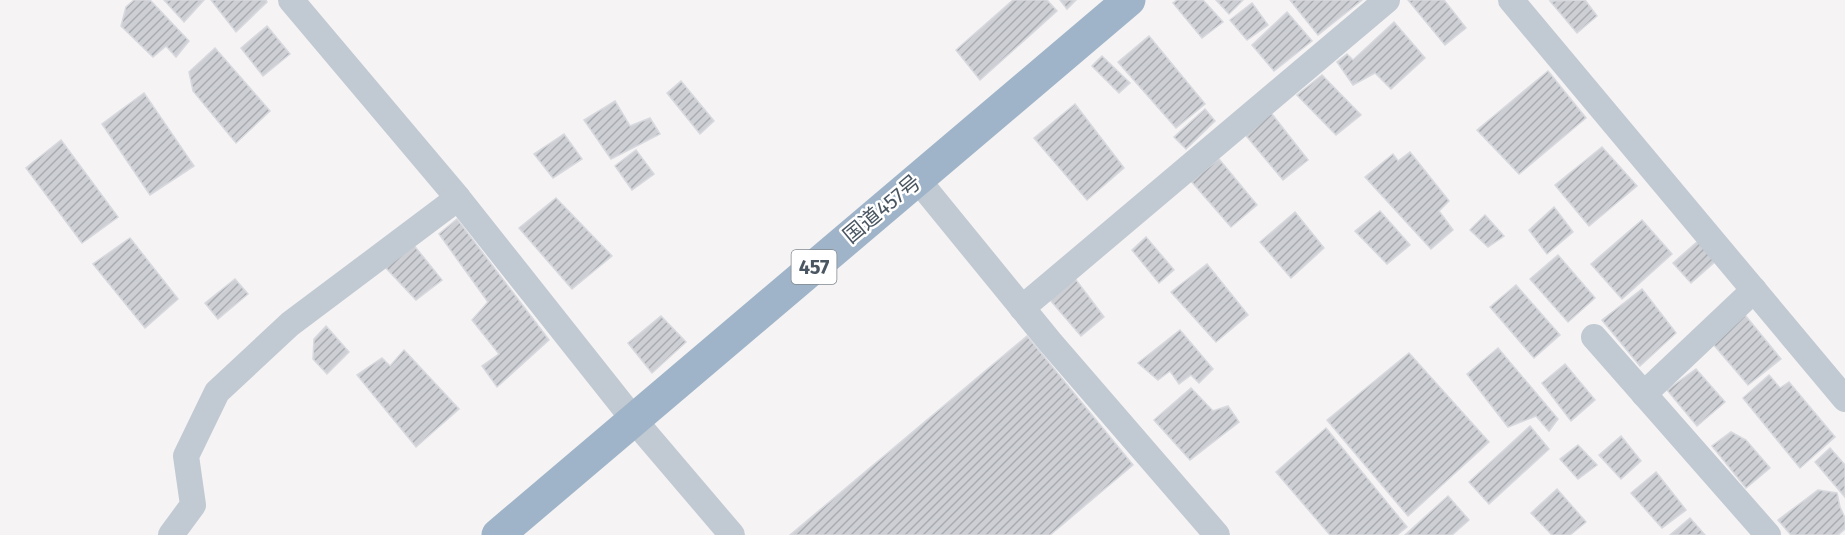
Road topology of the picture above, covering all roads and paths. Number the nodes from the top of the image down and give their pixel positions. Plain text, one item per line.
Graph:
1 (291, 0) edge
2 (1129, 0) edge
3 (1387, 0) edge
4 (1514, 1) edge
5 (917, 179) junction
6 (458, 198) junction
7 (1754, 290) junction
8 (1022, 308) junction
9 (1594, 337) dead end
10 (1644, 394) junction
11 (1845, 399) edge
12 (634, 420) junction
13 (171, 535) edge
14 (498, 535) edge
15 (732, 535) edge
16 (1217, 535) edge
17 (1768, 535) edge

1 - 6 street
2 - 5 highway, 国道457号 / 457
3 - 8 street
4 - 7 street
5 - 8 street
5 - 12 highway, 国道457号 / 457
6 - 12 street
6 - 13 street
7 - 10 street
7 - 11 street
8 - 16 street
9 - 10 street
10 - 17 street
12 - 14 highway, 国道457号 / 457
12 - 15 street

